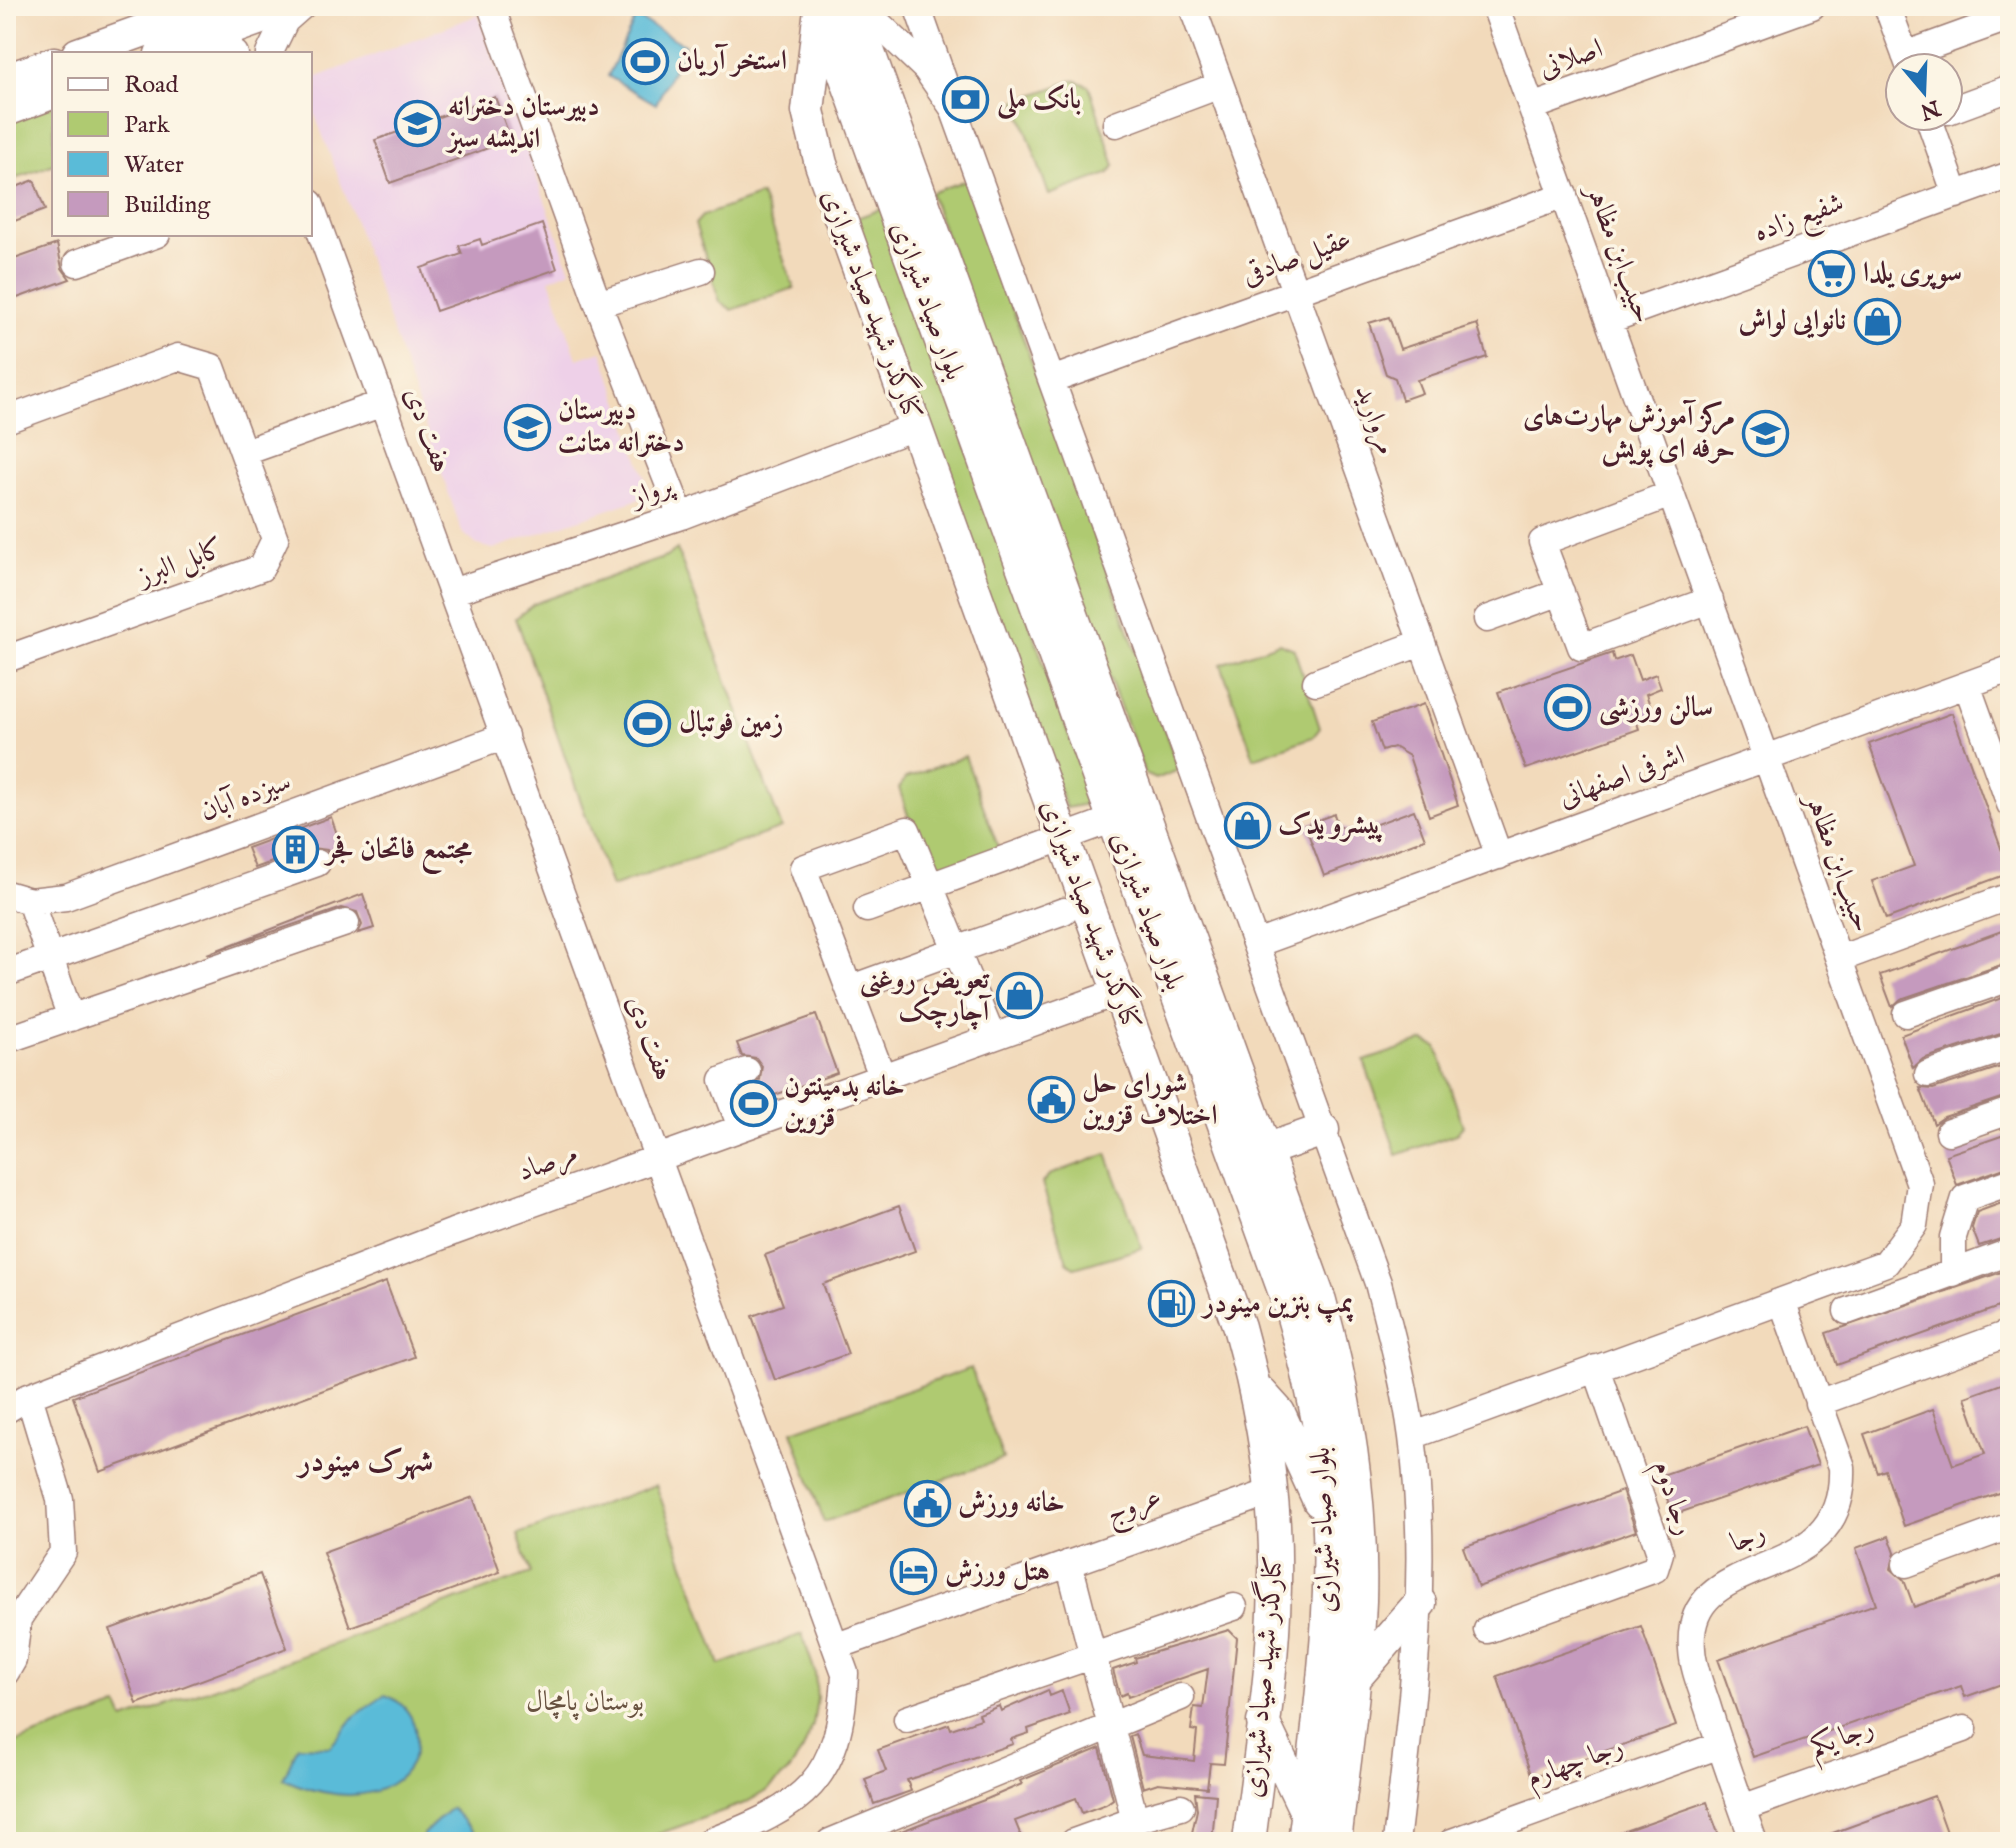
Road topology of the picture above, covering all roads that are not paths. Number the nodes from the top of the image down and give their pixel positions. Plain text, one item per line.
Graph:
1 (211, 6) edge
2 (294, 6) edge
3 (302, 6) edge
4 (491, 6) edge
5 (820, 6) edge
6 (852, 6) edge
7 (860, 6) edge
8 (917, 6) edge
9 (1192, 6) edge
10 (1495, 6) edge
11 (1812, 6) edge
12 (1887, 6) edge
13 (2010, 17) edge
14 (172, 50) edge
15 (84, 52) edge
16 (204, 52) edge
17 (270, 52) edge
18 (1904, 52) edge
19 (1931, 52) edge
20 (52, 64) edge
21 (6, 80) edge
22 (1220, 85) junction
23 (2010, 88) edge
24 (52, 93) edge
25 (1964, 104) edge
26 (1532, 107) junction
27 (953, 108) junction
28 (6, 110) edge
29 (1116, 124) dead end
30 (1939, 132) edge
31 (2010, 175) edge
32 (1564, 195) junction
33 (1956, 195) junction
34 (312, 208) edge
35 (151, 236) edge
36 (77, 263) dead end
37 (701, 271) dead end
38 (1295, 293) junction
39 (598, 304) junction
40 (1609, 320) junction
41 (1052, 380) junction
42 (383, 403) junction
43 (6, 420) edge
44 (914, 427) junction
45 (245, 452) junction
46 (1671, 494) junction
47 (681, 516) junction
48 (452, 592) junction
49 (1561, 592) junction
50 (1710, 600) junction
51 (1487, 619) dead end
52 (1421, 643) junction
53 (6, 659) edge
54 (2010, 669) edge
55 (1316, 682) dead end
56 (1967, 685) junction
57 (505, 736) junction
58 (1767, 758) junction
59 (2010, 804) edge
60 (1114, 819) junction
61 (1062, 838) junction
62 (1499, 856) junction
63 (317, 863) dead end
64 (930, 887) junction
65 (2010, 896) edge
66 (18, 898) edge
67 (867, 909) dead end
68 (1064, 911) dead end
69 (2010, 915) edge
70 (346, 923) dead end
71 (1256, 944) junction
72 (956, 951) junction
73 (51, 958) junction
74 (1889, 958) dead end
75 (1839, 959) junction
76 (6, 973) edge
77 (2010, 978) edge
78 (849, 989) junction
79 (1118, 992) junction
80 (1906, 1014) dead end
81 (71, 1018) junction
82 (992, 1037) junction
83 (6, 1040) edge
84 (2010, 1047) edge
85 (747, 1071) dead end
86 (1928, 1074) dead end
87 (882, 1076) junction
88 (2010, 1111) edge
89 (741, 1127) junction
90 (1323, 1130) junction
91 (1949, 1132) dead end
92 (1266, 1150) junction
93 (658, 1157) junction
94 (2010, 1182) edge
95 (2010, 1252) edge
96 (1953, 1273) junction
97 (1782, 1301) junction
98 (1847, 1311) dead end
99 (2010, 1333) edge
100 (1596, 1368) junction
101 (1255, 1386) junction
102 (17, 1403) edge
103 (1818, 1403) junction
104 (1412, 1436) junction
105 (1271, 1492) junction
106 (1329, 1524) junction
107 (2010, 1526) edge
108 (1069, 1563) junction
109 (1906, 1564) dead end
110 (1420, 1603) junction
111 (1234, 1607) dead end
112 (1487, 1630) dead end
113 (837, 1646) junction
114 (1093, 1656) junction
115 (6, 1672) edge
116 (1354, 1679) junction
117 (1181, 1697) dead end
118 (907, 1719) dead end
119 (1263, 1722) junction
120 (1114, 1726) junction
121 (1964, 1729) dead end
122 (1720, 1745) junction
123 (1181, 1807) dead end
124 (1742, 1808) junction
125 (1135, 1820) junction
126 (1306, 1829) edge
127 (709, 1842) edge
128 (830, 1842) edge
129 (1074, 1842) edge
130 (1249, 1842) edge
131 (1335, 1842) edge
132 (1396, 1842) edge
133 (1452, 1842) edge
134 (1754, 1842) edge

1 - 15 main road
2 - 14 main road
3 - 17 street
4 - 39 street
5 - 44 main road, کنارگذر شهید صیاد شیرازی
5 - 60 main road, بلوار صیاد شیرازی
6 - 92 main road, بلوار صیاد شیرازی
7 - 27 street
8 - 27 street
9 - 22 street, مروارید
10 - 26 street, حبیب‌ابن مظاهر
11 - 26 street, اصلانی
12 - 18 street
13 - 19 street
14 - 16 street
20 - 21 main road
22 - 29 street
22 - 38 street, مروارید
23 - 25 street
24 - 28 main road
26 - 32 street, حبیب‌ابن مظاهر
27 - 41 street
30 - 33 street
31 - 33 street, شفیع زاده
32 - 38 street, عقیل صادقی
32 - 40 street, حبیب‌ابن مظاهر
33 - 40 street, شفیع زاده
34 - 42 street, هفت دی
35 - 36 street
37 - 39 street
38 - 41 street, عقیل صادقی
38 - 52 street, مروارید
39 - 47 street
40 - 46 street, حبیب‌ابن مظاهر
41 - 71 street
42 - 45 street
42 - 48 street, هفت دی
43 - 45 street, کابل البرز
44 - 47 street, پرواز
44 - 61 main road, کنارگذر شهید صیاد شیرازی
45 - 53 street, کابل البرز
46 - 49 street
46 - 50 street, حبیب‌ابن مظاهر
47 - 48 street, پرواز
48 - 57 street, هفت دی
49 - 50 street
49 - 51 street
50 - 58 street, حبیب‌ابن مظاهر
52 - 55 street
52 - 62 street, مروارید
54 - 56 street, اشرفی اصفهانی
56 - 58 street, اشرفی اصفهانی
56 - 59 street
57 - 66 street, سیزده آبان
57 - 93 street, هفت دی
58 - 62 street, اشرفی اصفهانی
58 - 75 street, حبیب‌ابن مظاهر
60 - 61 street
60 - 106 main road, بلوار صیاد شیرازی
61 - 64 street
61 - 79 main road, کنارگذر شهید صیاد شیرازی
62 - 71 street, اشرفی اصفهانی
63 - 73 street
64 - 67 street
64 - 72 street
64 - 78 street
65 - 75 street
66 - 73 street
68 - 72 street
69 - 74 street
70 - 81 street
71 - 90 street
72 - 78 street
72 - 82 street
73 - 76 street
73 - 81 street
75 - 97 street, حبیب‌ابن مظاهر
77 - 80 street
78 - 87 street
79 - 82 street, مرصاد
79 - 101 main road, کنارگذر شهید صیاد شیرازی
81 - 83 street
82 - 87 street, مرصاد
84 - 86 street
85 - 89 street
87 - 89 street, مرصاد
88 - 91 street
89 - 93 street, مرصاد
90 - 92 main road
90 - 104 street
92 - 116 main road, بلوار صیاد شیرازی
93 - 102 street, مرصاد
93 - 113 street, هفت دی
94 - 96 street
95 - 96 street
96 - 98 street
97 - 100 street, حبیب‌ابن مظاهر
97 - 103 street, رجا
99 - 103 street
100 - 104 street, حبیب‌ابن مظاهر
100 - 112 street, رجا دوم
101 - 105 main road, کنارگذر شهید صیاد شیرازی
101 - 106 main road
102 - 115 street
103 - 122 street, رجا
104 - 110 street
105 - 108 street, عروج
105 - 119 main road, کنارگذر شهید صیاد شیرازی
106 - 126 main road, بلوار صیاد شیرازی
107 - 109 street
108 - 113 street, عروج
108 - 114 street
110 - 116 main road
110 - 132 street
111 - 114 street
113 - 127 street, هفت دی
114 - 118 street
114 - 120 street
116 - 131 main road, بلوار صیاد شیرازی
117 - 120 street
119 - 126 main road
119 - 130 main road, کنارگذر شهید صیاد شیرازی
120 - 125 street
120 - 128 street
121 - 124 street, رجا یکم
122 - 124 street, رجا
122 - 133 street, رجا چهارم
123 - 125 street
124 - 134 street, رجا
125 - 129 street

